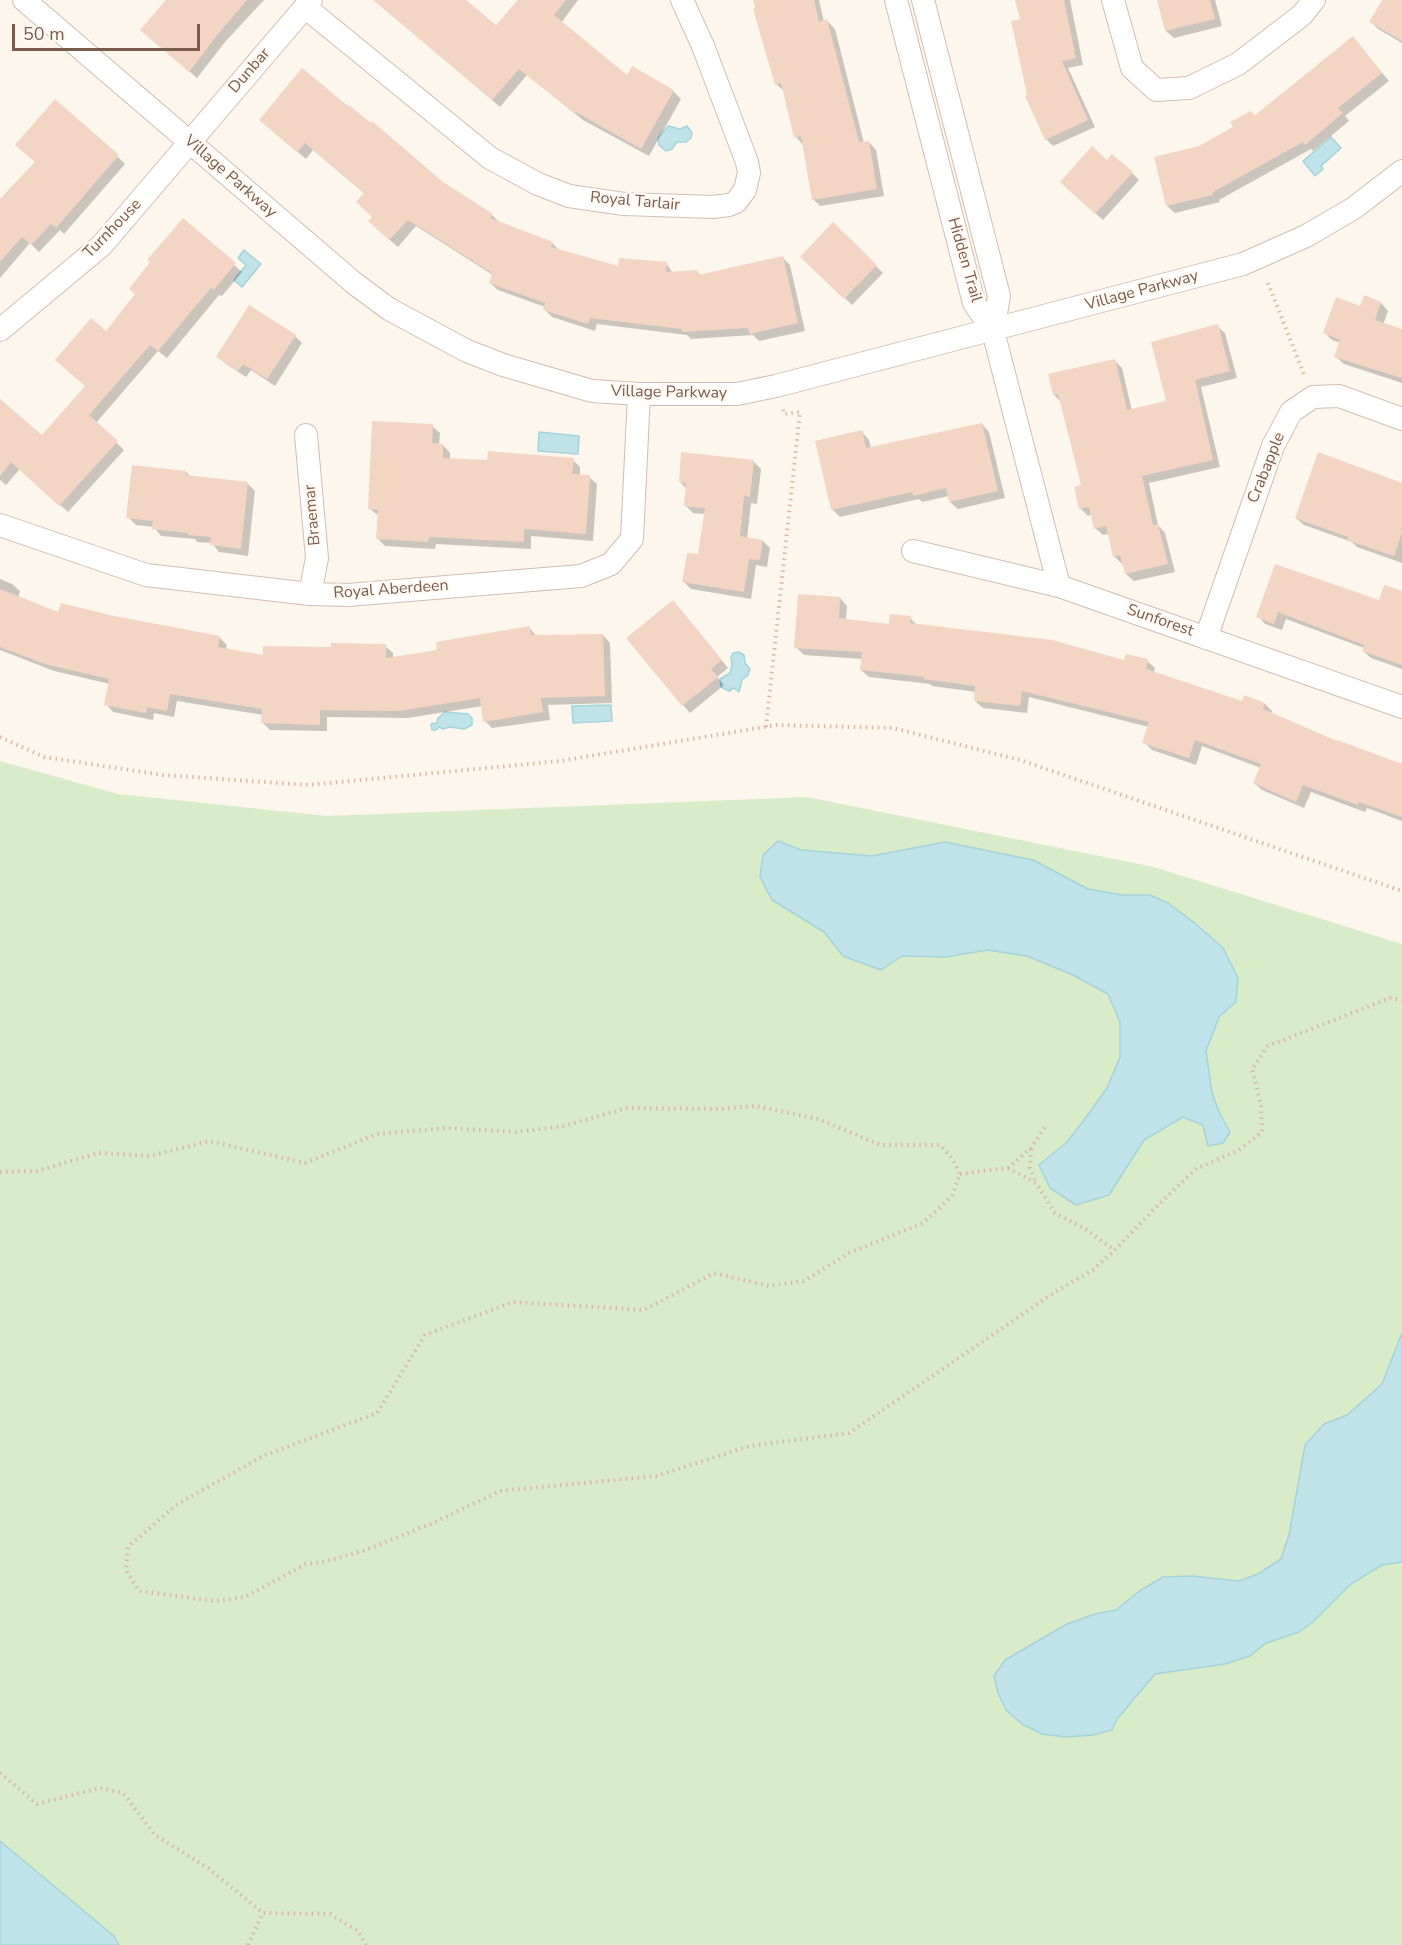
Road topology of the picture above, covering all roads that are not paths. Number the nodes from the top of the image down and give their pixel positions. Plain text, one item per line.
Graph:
1 (24, 0) edge
2 (682, 0) edge
3 (896, 0) edge
4 (923, 0) edge
5 (1113, 0) edge
6 (1314, 0) edge
7 (308, 4) edge
8 (190, 143) junction
9 (1402, 171) edge
10 (0, 330) edge
11 (993, 331) junction
12 (639, 394) junction
13 (1402, 419) edge
14 (306, 435) dead end
15 (0, 525) edge
16 (913, 551) dead end
17 (1059, 586) junction
18 (310, 594) junction
19 (1206, 638) junction
20 (1402, 707) edge

1 - 8 street, Village Parkway
2 - 7 street, Royal Tarlair
3 - 11 street, Hidden Trail
4 - 11 street
5 - 6 street
7 - 8 street, Dunbar
8 - 10 street, Turnhouse
8 - 12 street, Village Parkway
9 - 11 street, Village Parkway
11 - 12 street, Village Parkway
11 - 17 street, Hidden Trail
12 - 18 street, Royal Aberdeen
13 - 19 street, Crabapple
14 - 18 street, Braemar
15 - 18 street, Royal Aberdeen
16 - 17 street, Sunforest
17 - 19 street, Sunforest
19 - 20 street, Sunforest

